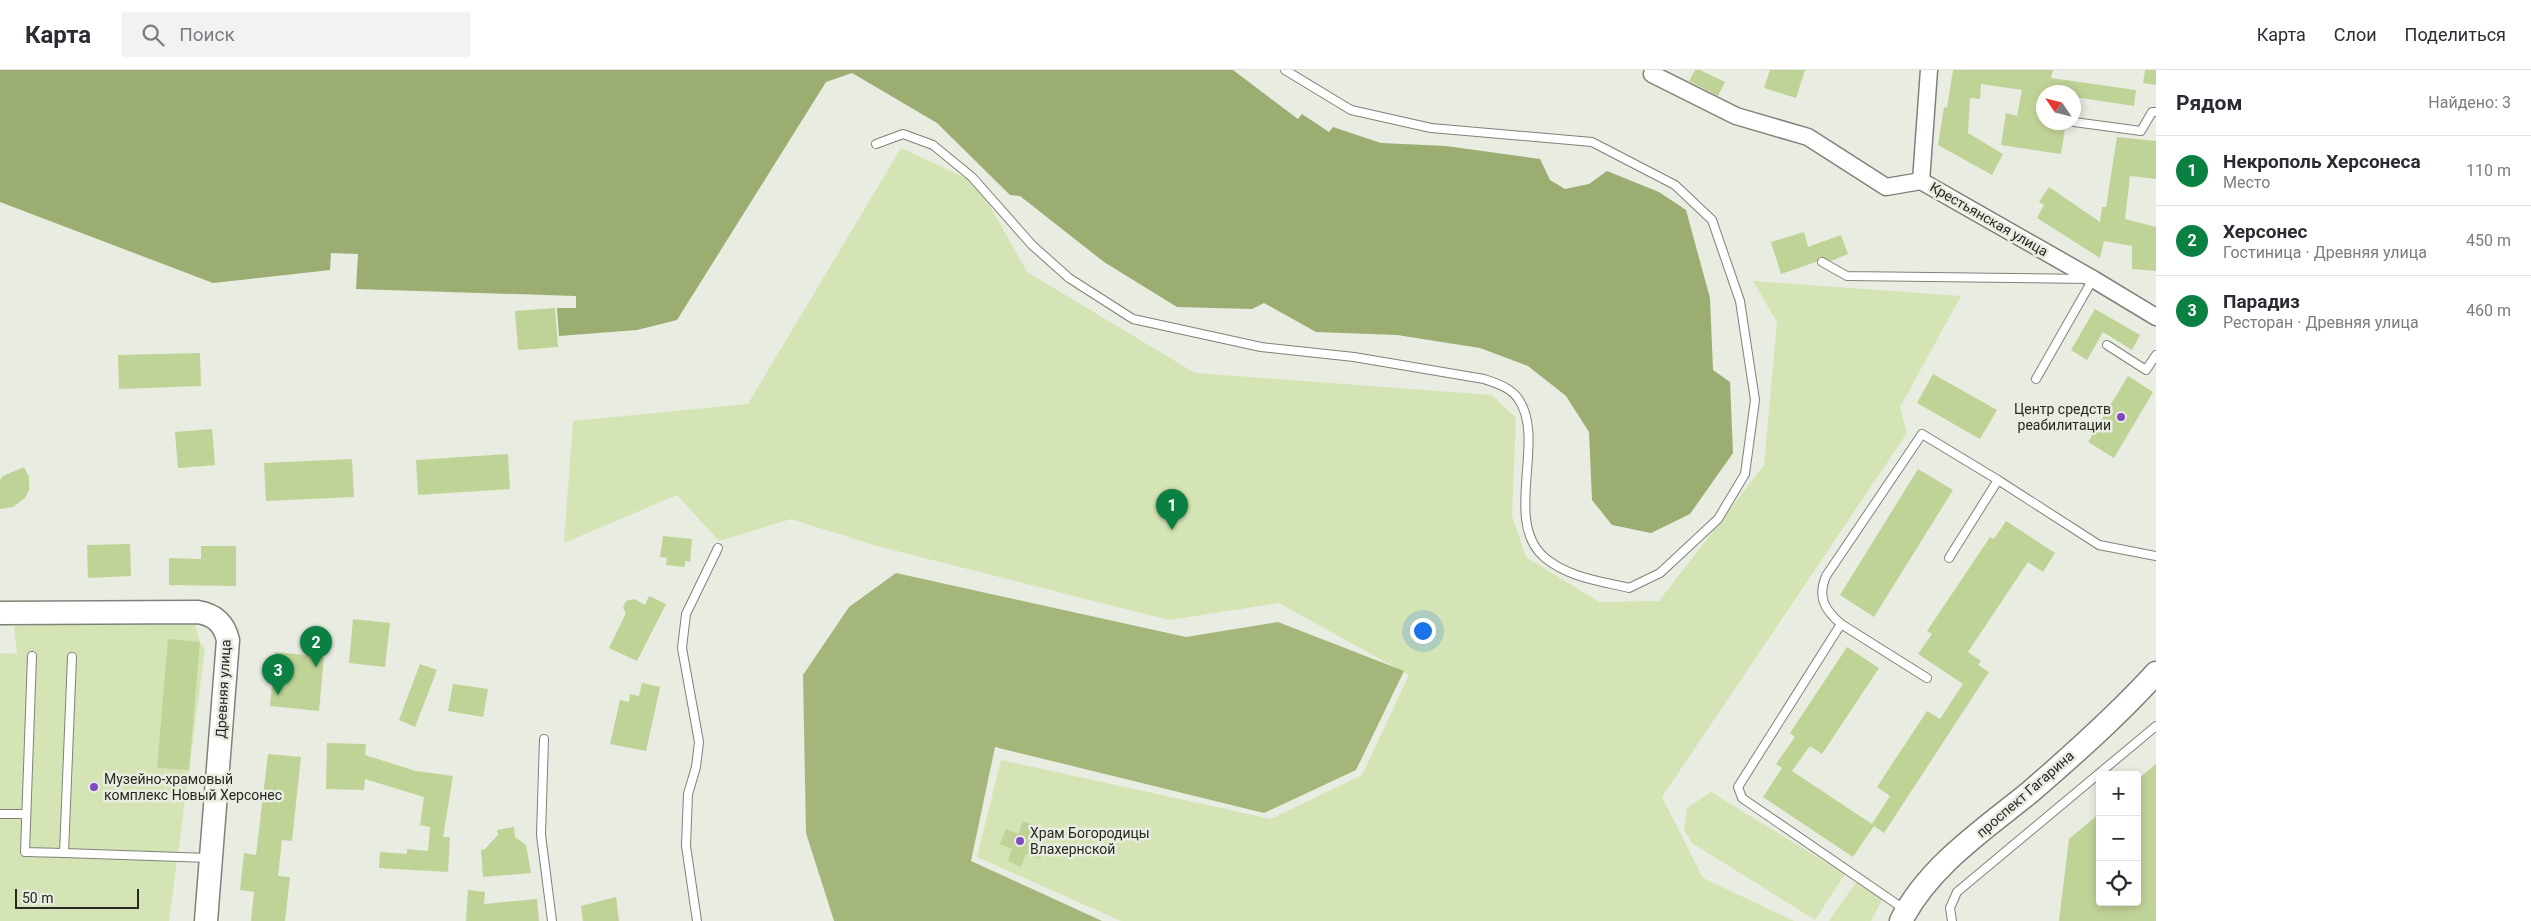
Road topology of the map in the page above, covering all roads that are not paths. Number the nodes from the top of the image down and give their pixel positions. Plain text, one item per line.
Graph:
1 (1285, 70) edge
2 (1929, 70) edge
3 (1652, 74) dead end
4 (2156, 112) edge
5 (2081, 123) edge
6 (876, 144) dead end
7 (1921, 181) junction
8 (1822, 262) dead end
9 (2093, 279) junction
10 (2156, 317) edge
11 (2107, 345) dead end
12 (2156, 355) edge
13 (2036, 379) dead end
14 (1998, 480) junction
15 (718, 548) dead end
16 (2156, 556) edge
17 (1949, 558) dead end
18 (0, 612) edge
19 (1841, 624) junction
20 (32, 656) dead end
21 (72, 657) dead end
22 (2156, 673) edge
23 (1927, 678) dead end
24 (2156, 726) edge
25 (544, 739) dead end
26 (0, 814) edge
27 (26, 814) junction
28 (64, 852) junction
29 (211, 858) junction
30 (1903, 916) edge
31 (206, 921) edge
32 (552, 921) edge
33 (697, 921) edge
34 (1952, 921) edge

1 - 6 lane
2 - 7 street
3 - 7 street, Крестьянская улица
4 - 5 lane
7 - 9 street, Крестьянская улица
8 - 9 lane
9 - 10 street, Крестьянская улица
9 - 13 lane
11 - 12 lane
14 - 16 lane
14 - 17 lane
14 - 19 lane
15 - 33 lane
18 - 29 main road, Древняя улица
19 - 23 lane
19 - 30 lane
20 - 27 lane
21 - 28 lane
22 - 30 main road, проспект Гагарина
24 - 34 lane
25 - 32 lane
26 - 27 lane
27 - 28 lane
28 - 29 lane
29 - 31 main road, Древняя улица

